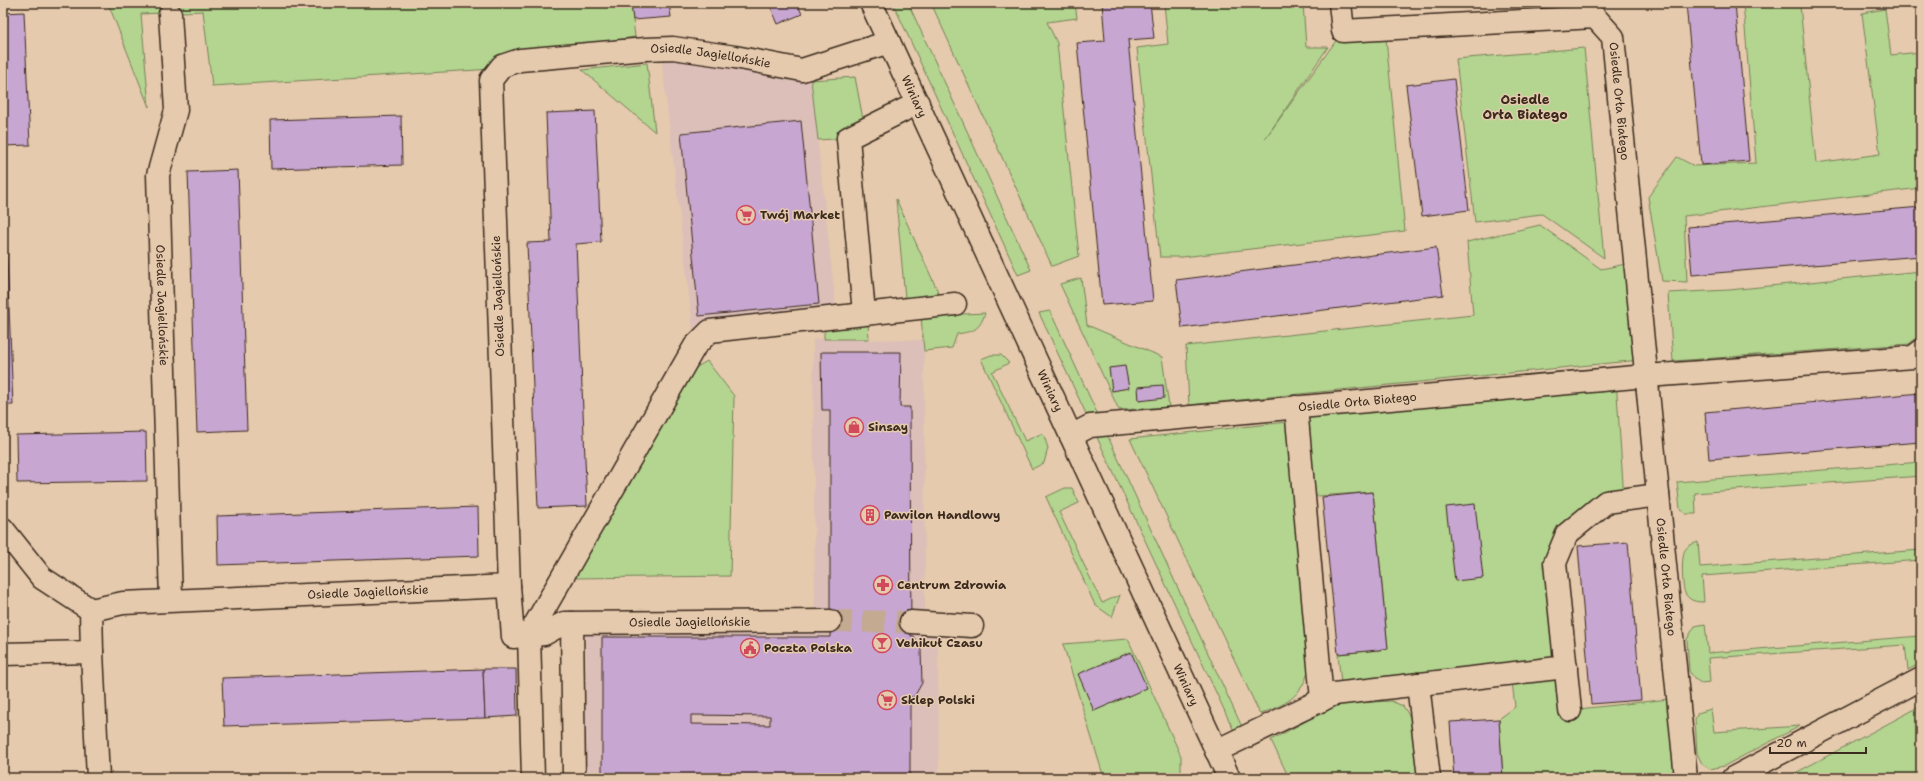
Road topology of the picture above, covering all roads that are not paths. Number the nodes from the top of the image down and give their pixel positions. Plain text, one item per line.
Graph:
1 (871, 3) edge
2 (1340, 3) edge
3 (170, 14) dead end
4 (889, 42) junction
5 (918, 102) junction
6 (955, 304) dead end
7 (864, 313) junction
8 (1918, 355) edge
9 (1646, 376) junction
10 (1296, 408) junction
11 (1071, 436) junction
12 (1658, 495) junction
13 (3, 528) edge
14 (509, 586) junction
15 (172, 600) junction
16 (91, 610) junction
17 (830, 621) tunnel mouth
18 (911, 622) tunnel mouth
19 (572, 623) junction
20 (972, 626) dead end
21 (521, 636) junction
22 (92, 652) junction
23 (3, 654) edge
24 (1566, 667) junction
25 (1921, 679) edge
26 (1418, 684) junction
27 (1322, 700) junction
28 (1570, 710) dead end
29 (1216, 751) junction
30 (98, 778) edge
31 (533, 778) edge
32 (574, 778) edge
33 (1229, 778) edge
34 (1429, 778) edge
35 (1686, 778) edge
36 (1733, 778) edge

1 - 4 street, Winiary
2 - 9 street, Osiedle Orła Białego
3 - 15 street, Osiedle Jagiellońskie
4 - 5 street, Winiary
4 - 14 street, Osiedle Jagiellońskie
5 - 7 street
5 - 11 street, Winiary
6 - 7 street
7 - 21 street
8 - 9 street, Osiedle Orła Białego
9 - 10 street, Osiedle Orła Białego
9 - 12 street, Osiedle Orła Białego
10 - 11 street, Osiedle Orła Białego
10 - 27 street
11 - 29 street, Winiary
12 - 24 street
12 - 35 street, Osiedle Orła Białego
13 - 16 street
14 - 15 street, Osiedle Jagiellońskie
14 - 21 street
15 - 16 street, Osiedle Jagiellońskie
16 - 22 street
17 - 19 street, Osiedle Jagiellońskie
18 - 20 street
19 - 21 street, Osiedle Jagiellońskie
19 - 32 street
21 - 31 street
22 - 23 street
22 - 30 street
24 - 26 street
24 - 28 street
25 - 36 street
26 - 27 street
26 - 34 street
27 - 29 street
29 - 33 street, Winiary

